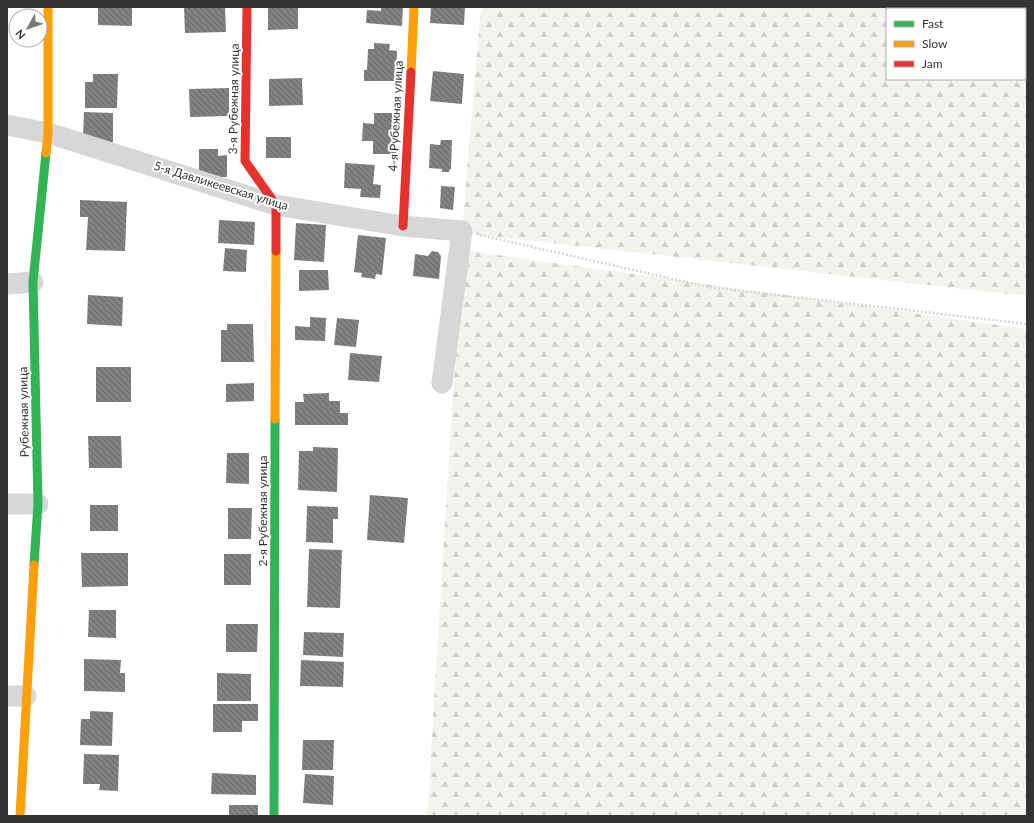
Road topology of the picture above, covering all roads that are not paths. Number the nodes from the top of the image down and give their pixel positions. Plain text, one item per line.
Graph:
1 (48, 7) edge
2 (247, 7) edge
3 (414, 7) edge
4 (7, 125) edge
5 (48, 133) junction
6 (276, 205) junction
7 (403, 226) junction
8 (34, 282) junction
9 (7, 284) edge
10 (442, 383) dead end
11 (7, 504) edge
12 (38, 504) junction
13 (16, 696) edge
14 (20, 816) edge
15 (274, 816) edge

1 - 5 street, Рубежная улица
2 - 6 street, 3-я Рубежная улица
3 - 7 street, 4-я Рубежная улица
4 - 5 street, 5-я Давликеевская улица
5 - 6 street, 5-я Давликеевская улица
5 - 8 street, Рубежная улица
6 - 7 street, 5-я Давликеевская улица
6 - 15 street, 2-я Рубежная улица
7 - 10 street, 5-я Давликеевская улица
8 - 9 street
8 - 12 street, Рубежная улица
11 - 12 street
12 - 13 street, Рубежная улица
13 - 14 street, Рубежная улица

